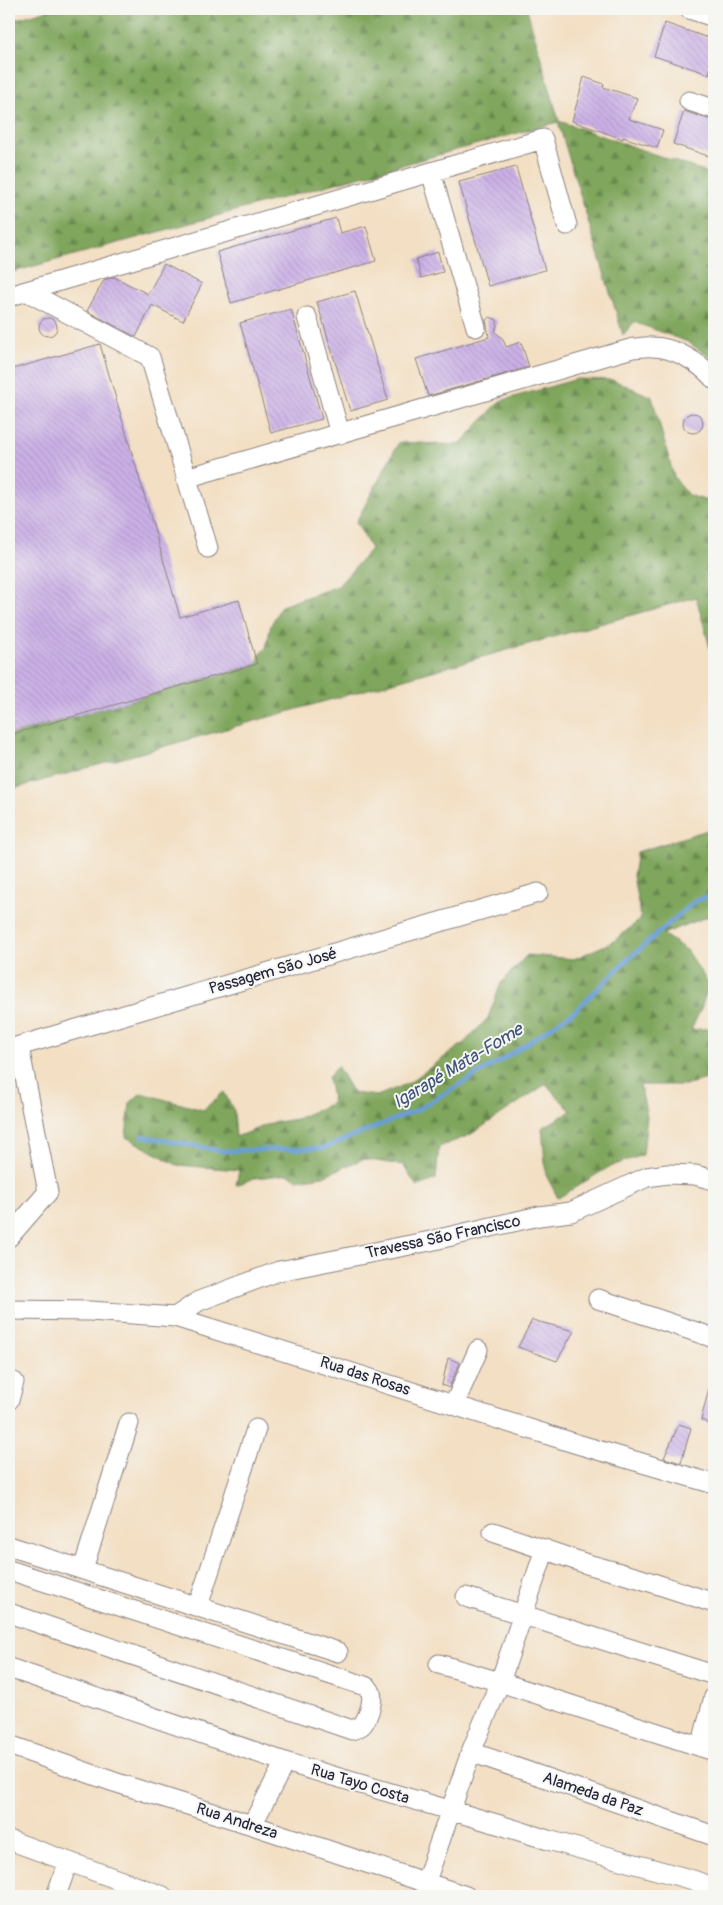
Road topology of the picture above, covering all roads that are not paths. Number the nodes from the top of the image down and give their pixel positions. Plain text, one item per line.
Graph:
1 (689, 9) edge
2 (714, 17) edge
3 (689, 101) dead end
4 (714, 109) edge
5 (431, 172) junction
6 (567, 225) dead end
7 (17, 294) edge
8 (307, 316) dead end
9 (476, 327) dead end
10 (714, 379) edge
11 (340, 434) junction
12 (186, 478) junction
13 (208, 548) dead end
14 (538, 893) dead end
15 (14, 1048) edge
16 (714, 1180) edge
17 (9, 1237) edge
18 (598, 1299) dead end
19 (9, 1310) edge
20 (175, 1316) junction
21 (714, 1338) edge
22 (478, 1350) dead end
23 (454, 1405) junction
24 (129, 1424) dead end
25 (256, 1428) dead end
26 (714, 1484) edge
27 (493, 1532) dead end
28 (9, 1546) edge
29 (545, 1549) junction
30 (83, 1569) junction
31 (9, 1570) edge
32 (466, 1597) dead end
33 (714, 1603) edge
34 (198, 1606) junction
35 (9, 1613) edge
36 (522, 1616) junction
37 (338, 1652) dead end
38 (439, 1664) dead end
39 (9, 1668) edge
40 (714, 1675) edge
41 (500, 1682) junction
42 (714, 1697) edge
43 (9, 1745) edge
44 (707, 1749) edge
45 (471, 1752) junction
46 (285, 1762) junction
47 (450, 1811) junction
48 (252, 1825) junction
49 (714, 1836) edge
50 (9, 1840) edge
51 (68, 1862) junction
52 (425, 1884) junction
53 (714, 1888) edge
54 (56, 1896) edge
55 (163, 1896) edge
56 (466, 1896) edge

1 - 2 street
3 - 4 street
5 - 6 street
5 - 7 street
5 - 9 street
7 - 12 street
8 - 11 street
10 - 11 street
11 - 12 street
12 - 13 street
14 - 15 street, Passagem São José
15 - 17 street
16 - 20 street, Travessa São Francisco
18 - 21 street
19 - 20 street, Rua das Rosas
20 - 23 street, Rua das Rosas
22 - 23 street
23 - 26 street, Rua das Rosas
24 - 30 street
25 - 34 street
27 - 29 street
28 - 30 street
29 - 33 street
29 - 36 street
30 - 34 street
31 - 35 street
32 - 36 street
34 - 37 street
36 - 40 street
36 - 41 street
38 - 41 street
39 - 46 street, Rua Tayo Costa
41 - 44 street
41 - 45 street
42 - 44 street
43 - 48 street, Rua Andreza
45 - 47 street
45 - 49 street, Alameda da Paz
46 - 47 street, Rua Tayo Costa
46 - 48 street
47 - 52 street
47 - 53 street, Rua Tayo Costa
48 - 52 street, Rua Andreza
50 - 51 street
51 - 54 street
51 - 55 street
52 - 56 street, Rua Andreza

